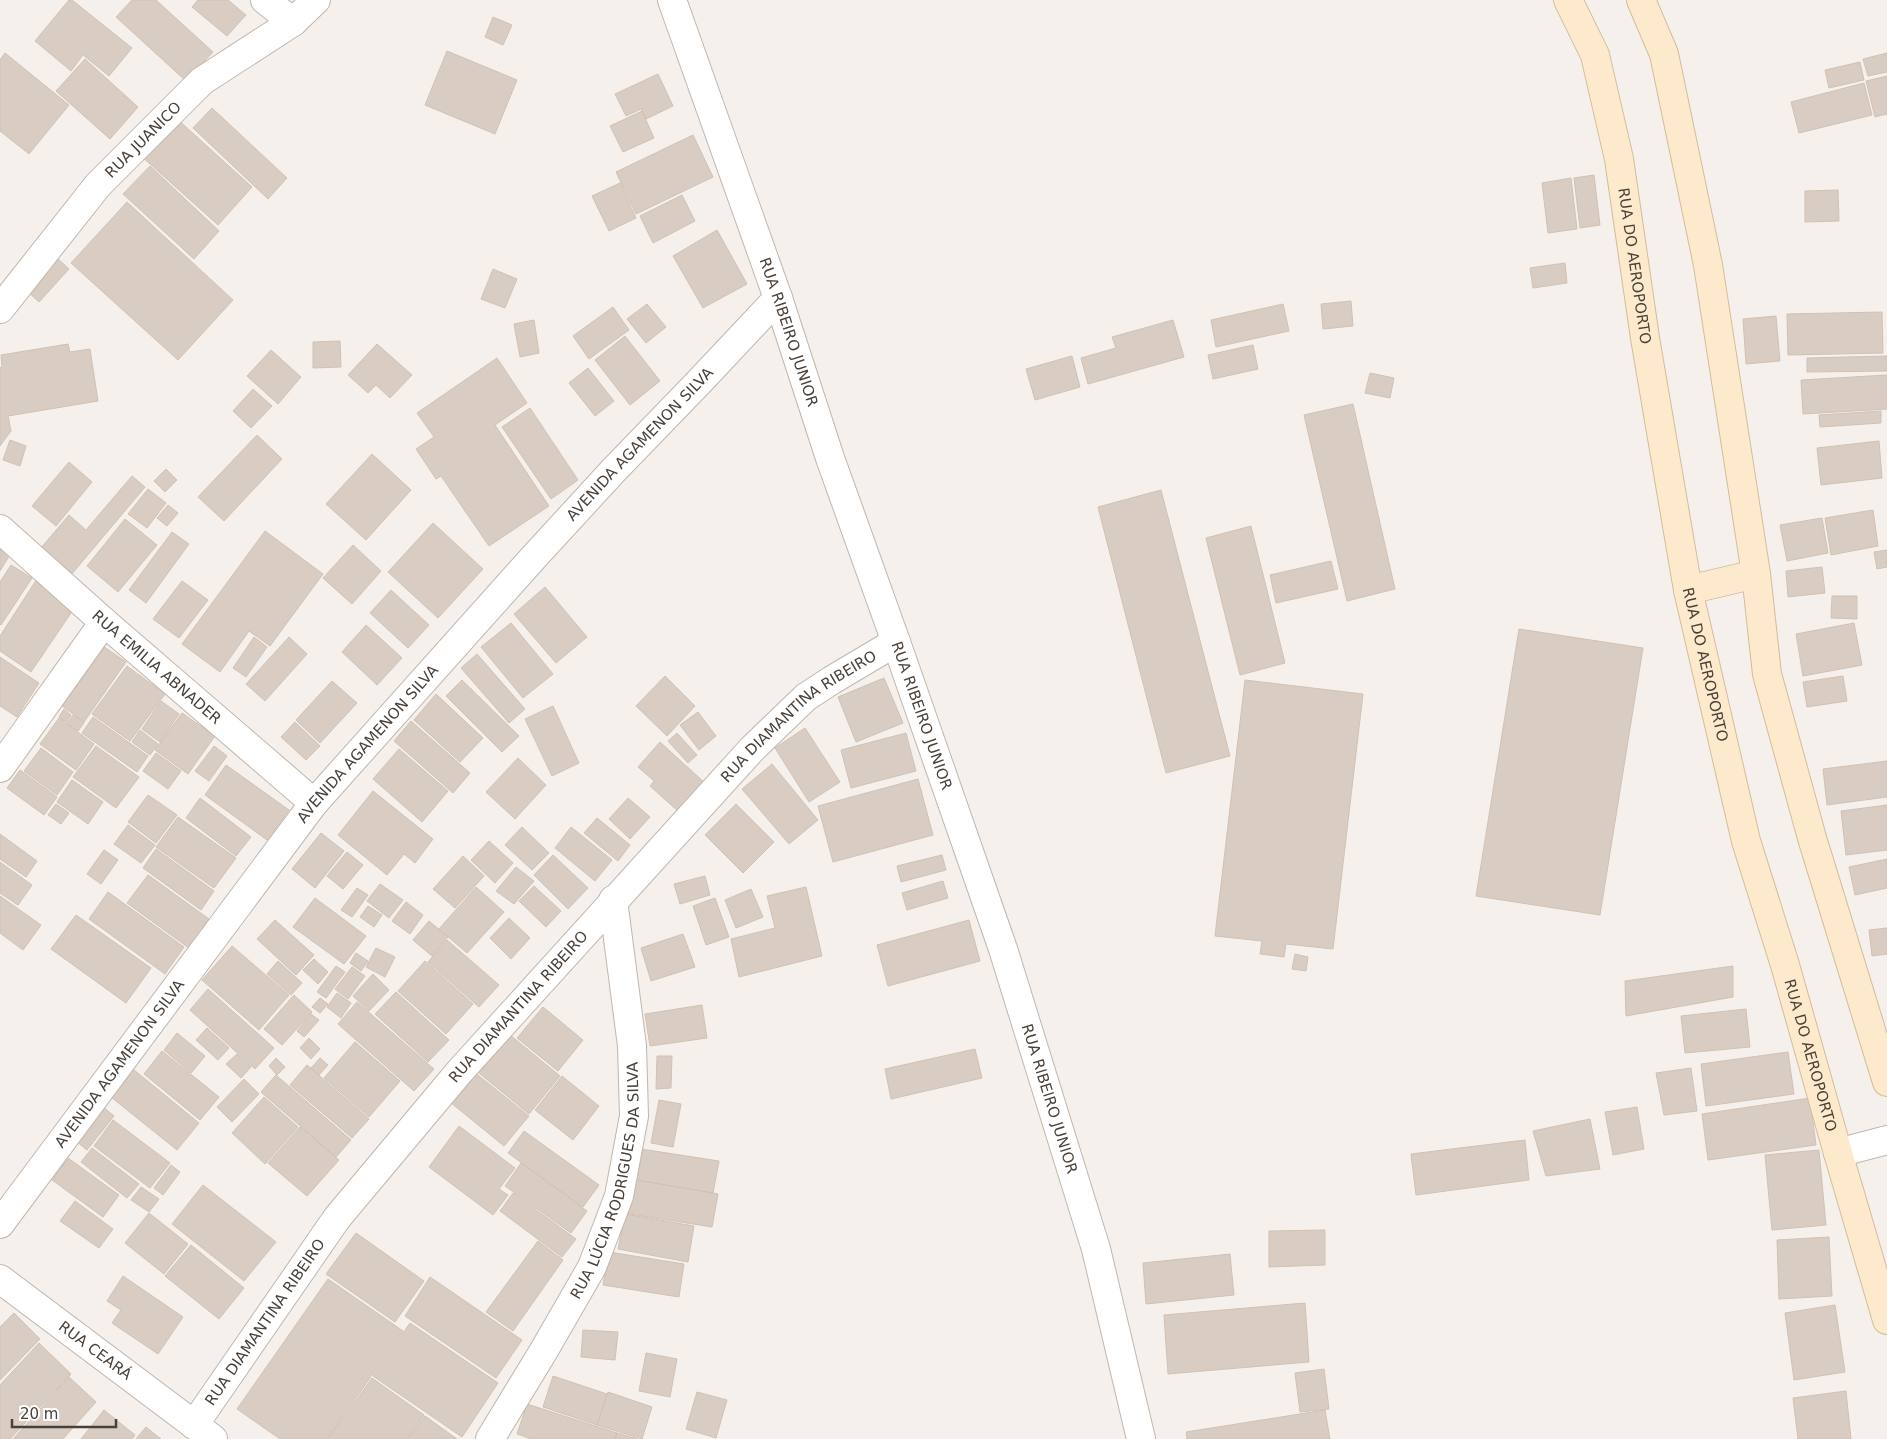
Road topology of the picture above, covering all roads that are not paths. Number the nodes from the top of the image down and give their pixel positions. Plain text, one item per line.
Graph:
1 (265, 0) edge
2 (316, 0) edge
3 (672, 0) edge
4 (1568, 0) edge
5 (1641, 0) edge
6 (293, 22) junction
7 (778, 298) junction
8 (0, 309) edge
9 (0, 530) edge
10 (1756, 574) junction
11 (1688, 590) junction
12 (104, 622) junction
13 (896, 642) junction
14 (0, 768) edge
15 (314, 802) junction
16 (613, 900) junction
17 (1887, 1082) edge
18 (1887, 1140) edge
19 (1838, 1153) junction
20 (0, 1224) edge
21 (0, 1279) edge
22 (1887, 1320) edge
23 (204, 1432) edge
24 (490, 1439) edge
25 (1141, 1439) edge

1 - 6 street
2 - 6 street, RUA JUANICO
3 - 7 street, RUA RIBEIRO JUNIOR
4 - 11 main road, RUA DO AEROPORTO
5 - 10 main road
6 - 8 street, RUA JUANICO
7 - 13 street, RUA RIBEIRO JUNIOR
7 - 15 street, AVENIDA AGAMENON SILVA
9 - 12 street, RUA EMILIA ABNADER
10 - 11 main road
10 - 17 main road
11 - 19 main road, RUA DO AEROPORTO
12 - 14 street
12 - 15 street, RUA EMILIA ABNADER
13 - 16 street, RUA DIAMANTINA RIBEIRO
13 - 25 street, RUA RIBEIRO JUNIOR
15 - 20 street, AVENIDA AGAMENON SILVA
16 - 23 street, RUA DIAMANTINA RIBEIRO
16 - 24 street, RUA LÚCIA RODRIGUES DA SILVA
18 - 19 street
19 - 22 main road, RUA DO AEROPORTO
21 - 23 street, RUA CEARÁ

